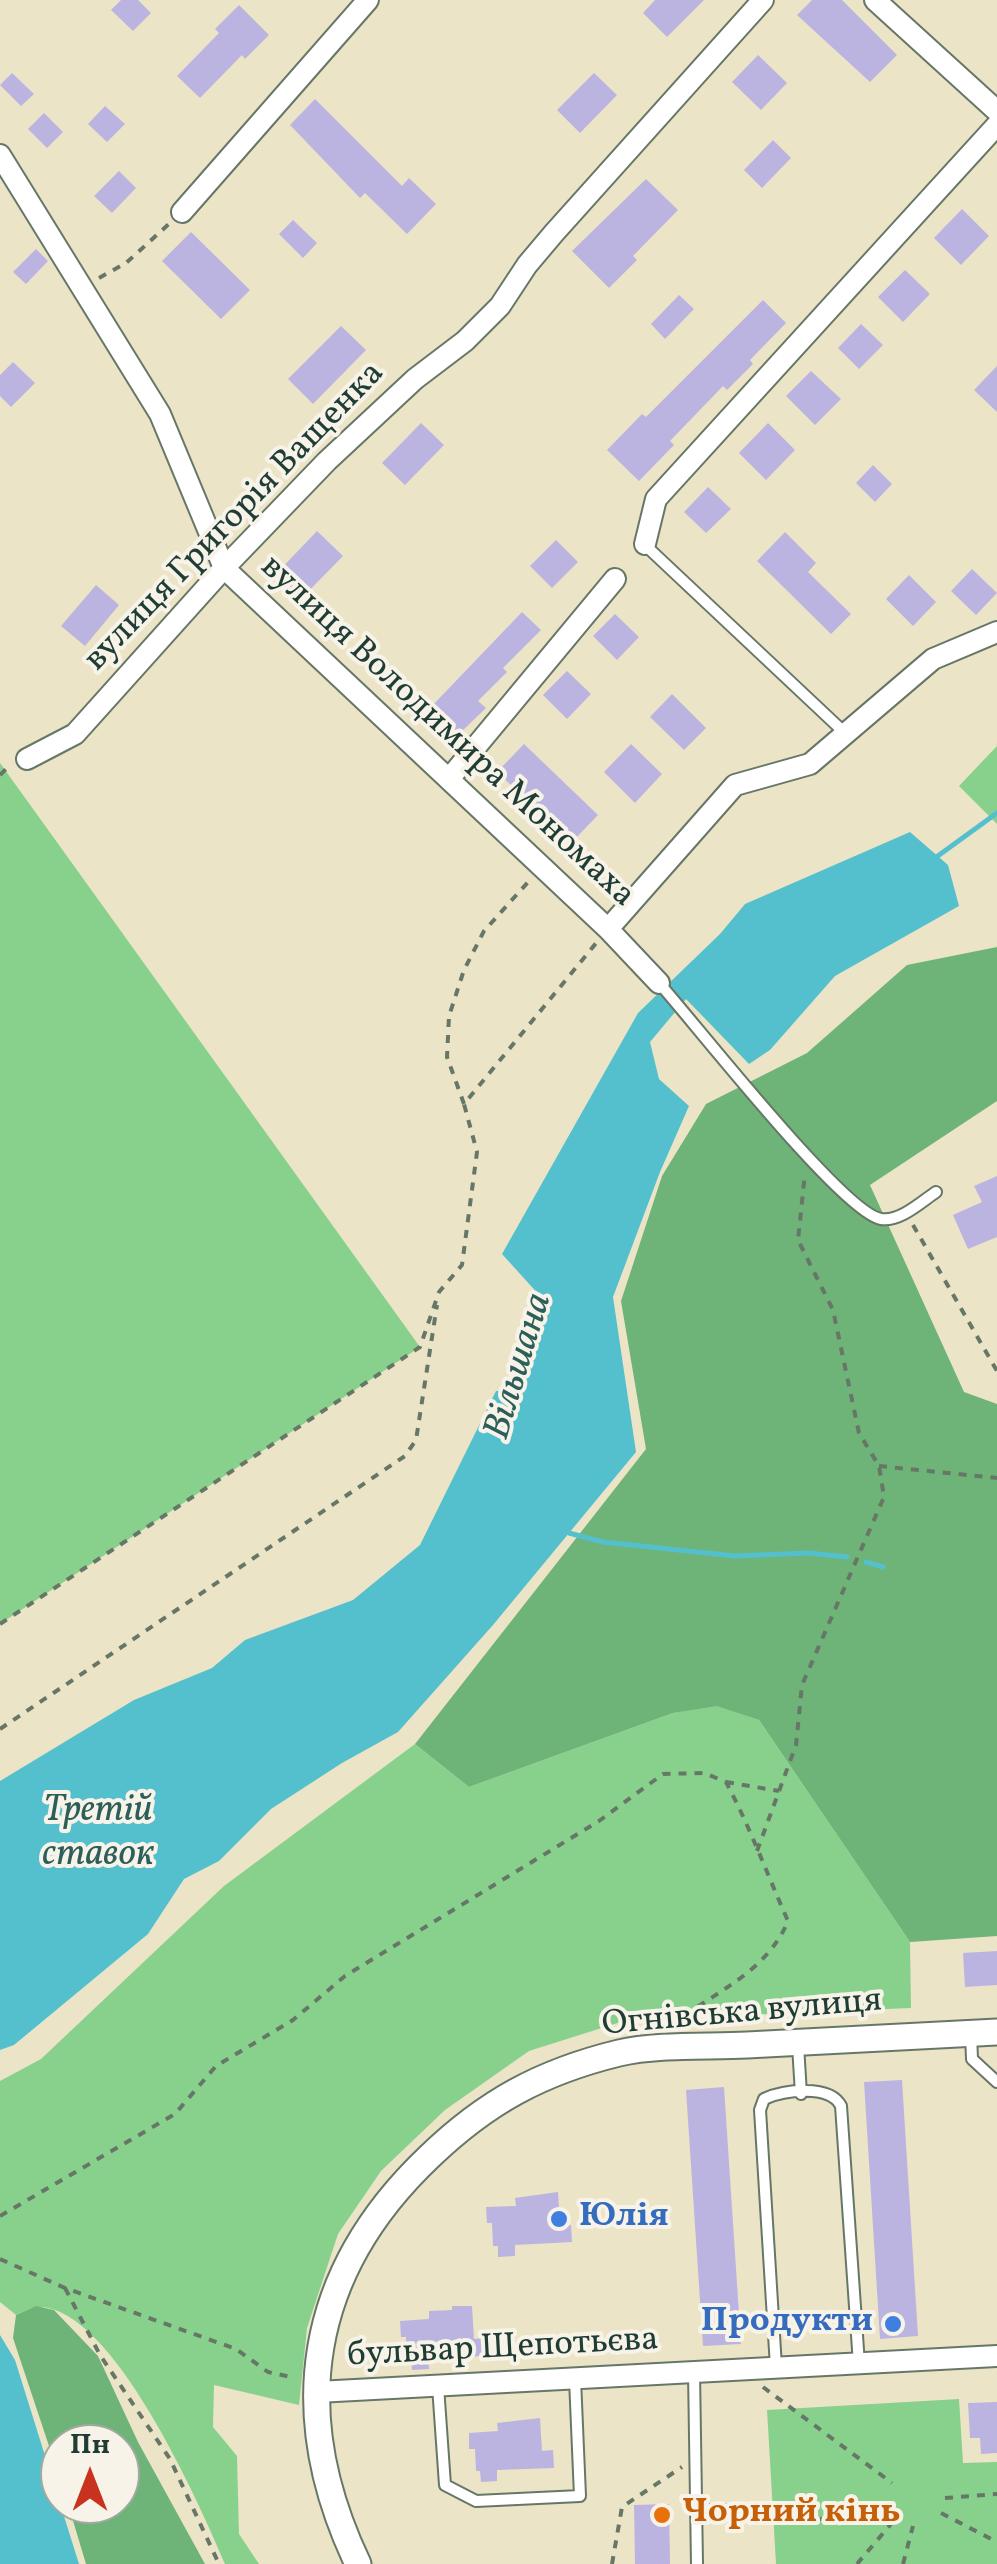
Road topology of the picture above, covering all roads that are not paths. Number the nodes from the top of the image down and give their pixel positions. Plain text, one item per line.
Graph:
1 (368, 0) edge
2 (762, 0) edge
3 (876, 0) edge
4 (997, 111) edge
5 (997, 125) edge
6 (0, 155) edge
7 (182, 212) road end
8 (645, 544) joint
9 (224, 568) junction
10 (615, 579) dead end
11 (997, 632) edge
12 (846, 734) junction
13 (27, 759) dead end
14 (449, 779) junction
15 (608, 929) junction
16 (660, 983) joint
17 (936, 1192) dead end
18 (997, 2032) edge
19 (971, 2033) junction
20 (798, 2043) junction
21 (997, 2082) edge
22 (800, 2094) junction
23 (997, 2356) edge
24 (859, 2364) junction
25 (776, 2368) junction
26 (694, 2372) junction
27 (575, 2378) junction
28 (312, 2386) junction
29 (438, 2386) junction
30 (358, 2564) edge
31 (697, 2564) edge

1 - 7 street
2 - 9 street, вулиця Григорія Ващенка
3 - 4 street
5 - 8 street
6 - 9 street, вулиця Володимира Мономаха
8 - 12 lane
9 - 13 street, вулиця Григорія Ващенка
9 - 14 street, вулиця Володимира Мономаха
10 - 14 street
11 - 12 street
12 - 15 street
14 - 15 street, вулиця Володимира Мономаха
15 - 16 street, вулиця Володимира Мономаха
16 - 17 lane
18 - 19 street, Огнівська вулиця
19 - 20 street, Огнівська вулиця
19 - 21 lane
20 - 22 lane
20 - 28 street, Огнівська вулиця
22 - 24 lane
22 - 25 lane
23 - 24 street, бульвар Щепотьєва
24 - 25 street, бульвар Щепотьєва
25 - 26 street, бульвар Щепотьєва
26 - 27 street, бульвар Щепотьєва
26 - 31 lane, бульвар Щепотьєва
27 - 29 street, бульвар Щепотьєва
27 - 29 lane
28 - 29 street, бульвар Щепотьєва
28 - 30 street, Огнівська вулиця

